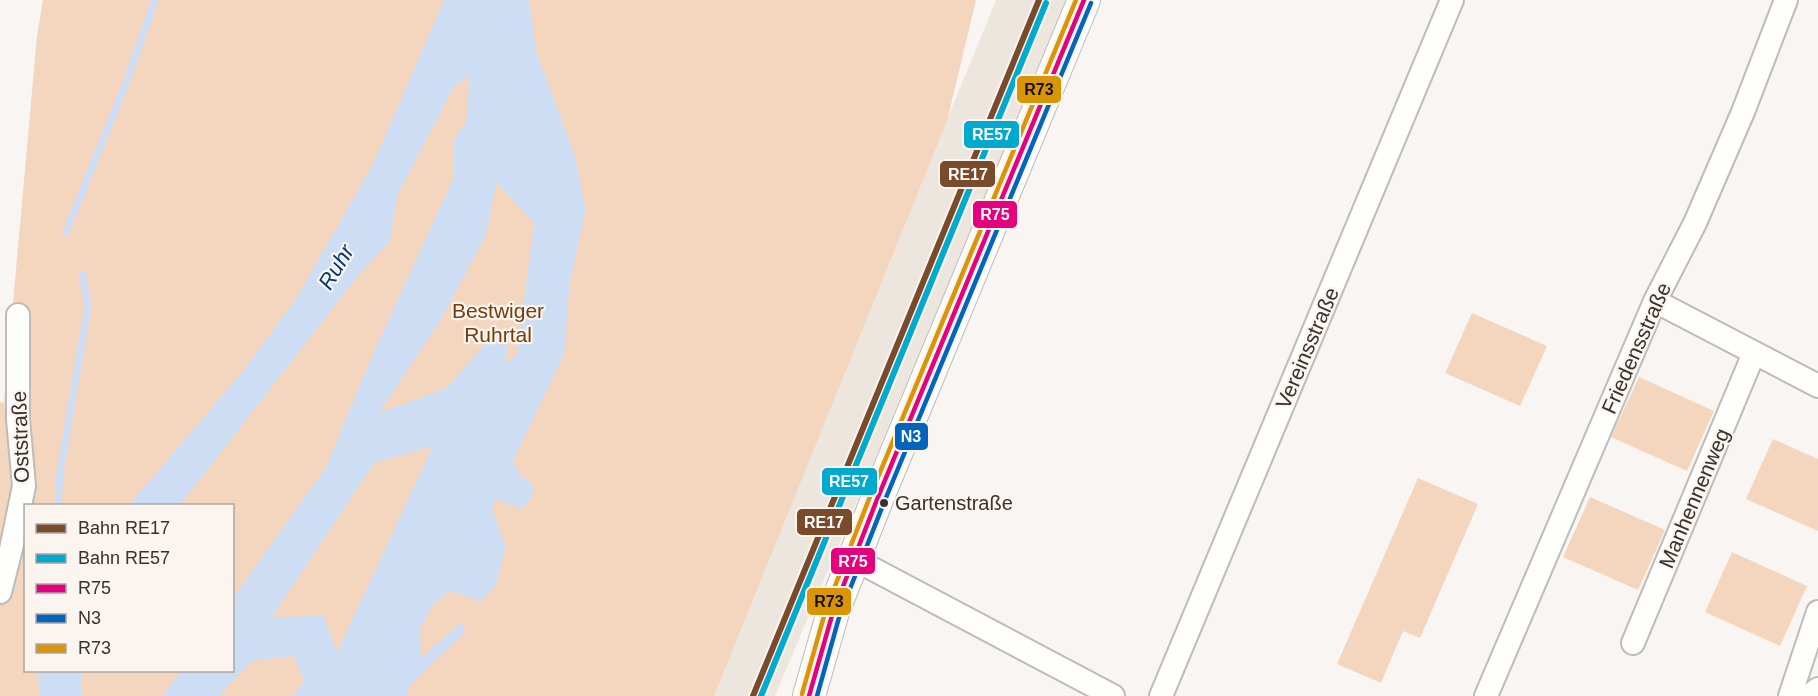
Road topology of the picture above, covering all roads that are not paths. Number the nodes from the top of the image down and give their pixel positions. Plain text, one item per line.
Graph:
1 (1084, 0) edge
2 (1452, 0) edge
3 (1786, 0) edge
4 (1655, 300) junction
5 (18, 315) dead end
6 (1754, 353) junction
7 (1818, 386) edge
8 (854, 559) junction
9 (0, 592) edge
10 (1818, 612) edge
11 (1633, 643) dead end
12 (1818, 689) edge
13 (809, 696) edge
14 (1113, 696) edge
15 (1161, 696) edge
16 (1486, 696) edge
17 (1790, 696) edge
18 (1809, 696) edge

1 - 8 main road
2 - 15 street, Vereinsstraße
3 - 4 street, Friedensstraße
4 - 6 street
4 - 16 street, Friedensstraße
5 - 9 street, Oststraße
6 - 7 street
6 - 11 street, Manhennenweg
8 - 13 main road
8 - 14 street
10 - 17 street
12 - 18 street

